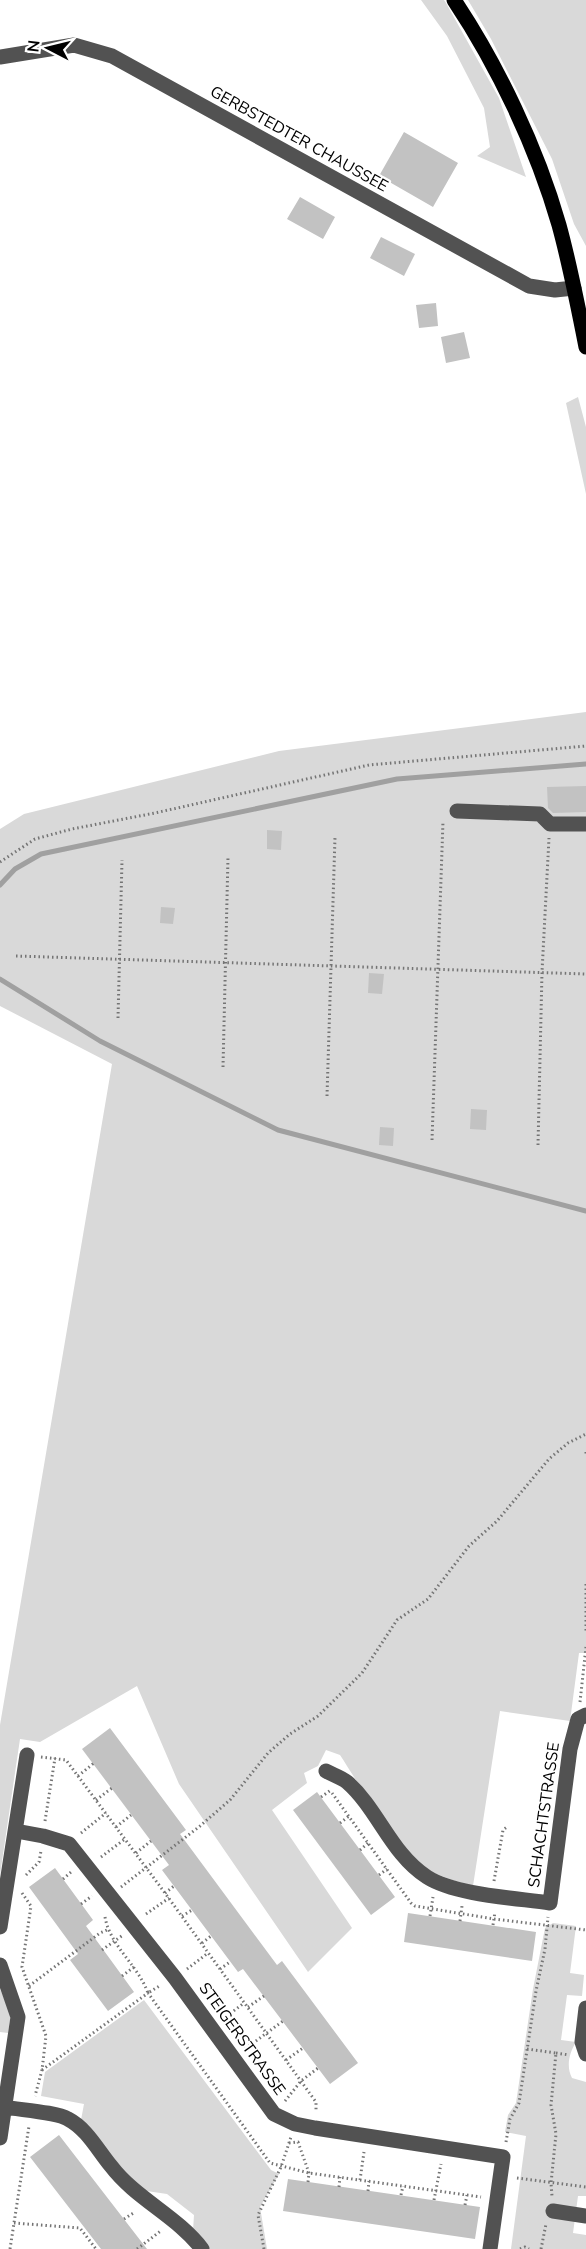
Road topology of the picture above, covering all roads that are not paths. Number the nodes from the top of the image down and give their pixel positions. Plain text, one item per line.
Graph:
1 (454, 0) edge
2 (74, 45) junction
3 (0, 57) edge
4 (0, 66) edge
5 (580, 288) edge
6 (586, 347) edge
7 (457, 811) road end
8 (586, 824) edge
9 (582, 1717) edge
10 (27, 1755) road end
11 (326, 1772) dead end
12 (16, 1831) junction
13 (0, 1928) edge
14 (0, 1965) edge
15 (586, 2008) edge
16 (586, 2054) edge
17 (4, 2108) junction
18 (0, 2138) edge
19 (553, 2211) road end
20 (586, 2216) edge
21 (202, 2249) edge
22 (490, 2249) edge

1 - 5 main road
2 - 3 street, GERBSTEDTER CHAUSSEE
2 - 4 street
2 - 5 street, GERBSTEDTER CHAUSSEE
5 - 6 main road
7 - 8 street
9 - 11 street, SCHACHTSTRASSE
10 - 12 street
12 - 13 street
12 - 22 street, STEIGERSTRASSE
14 - 17 street
15 - 16 street
17 - 18 street
17 - 21 street
19 - 20 street

